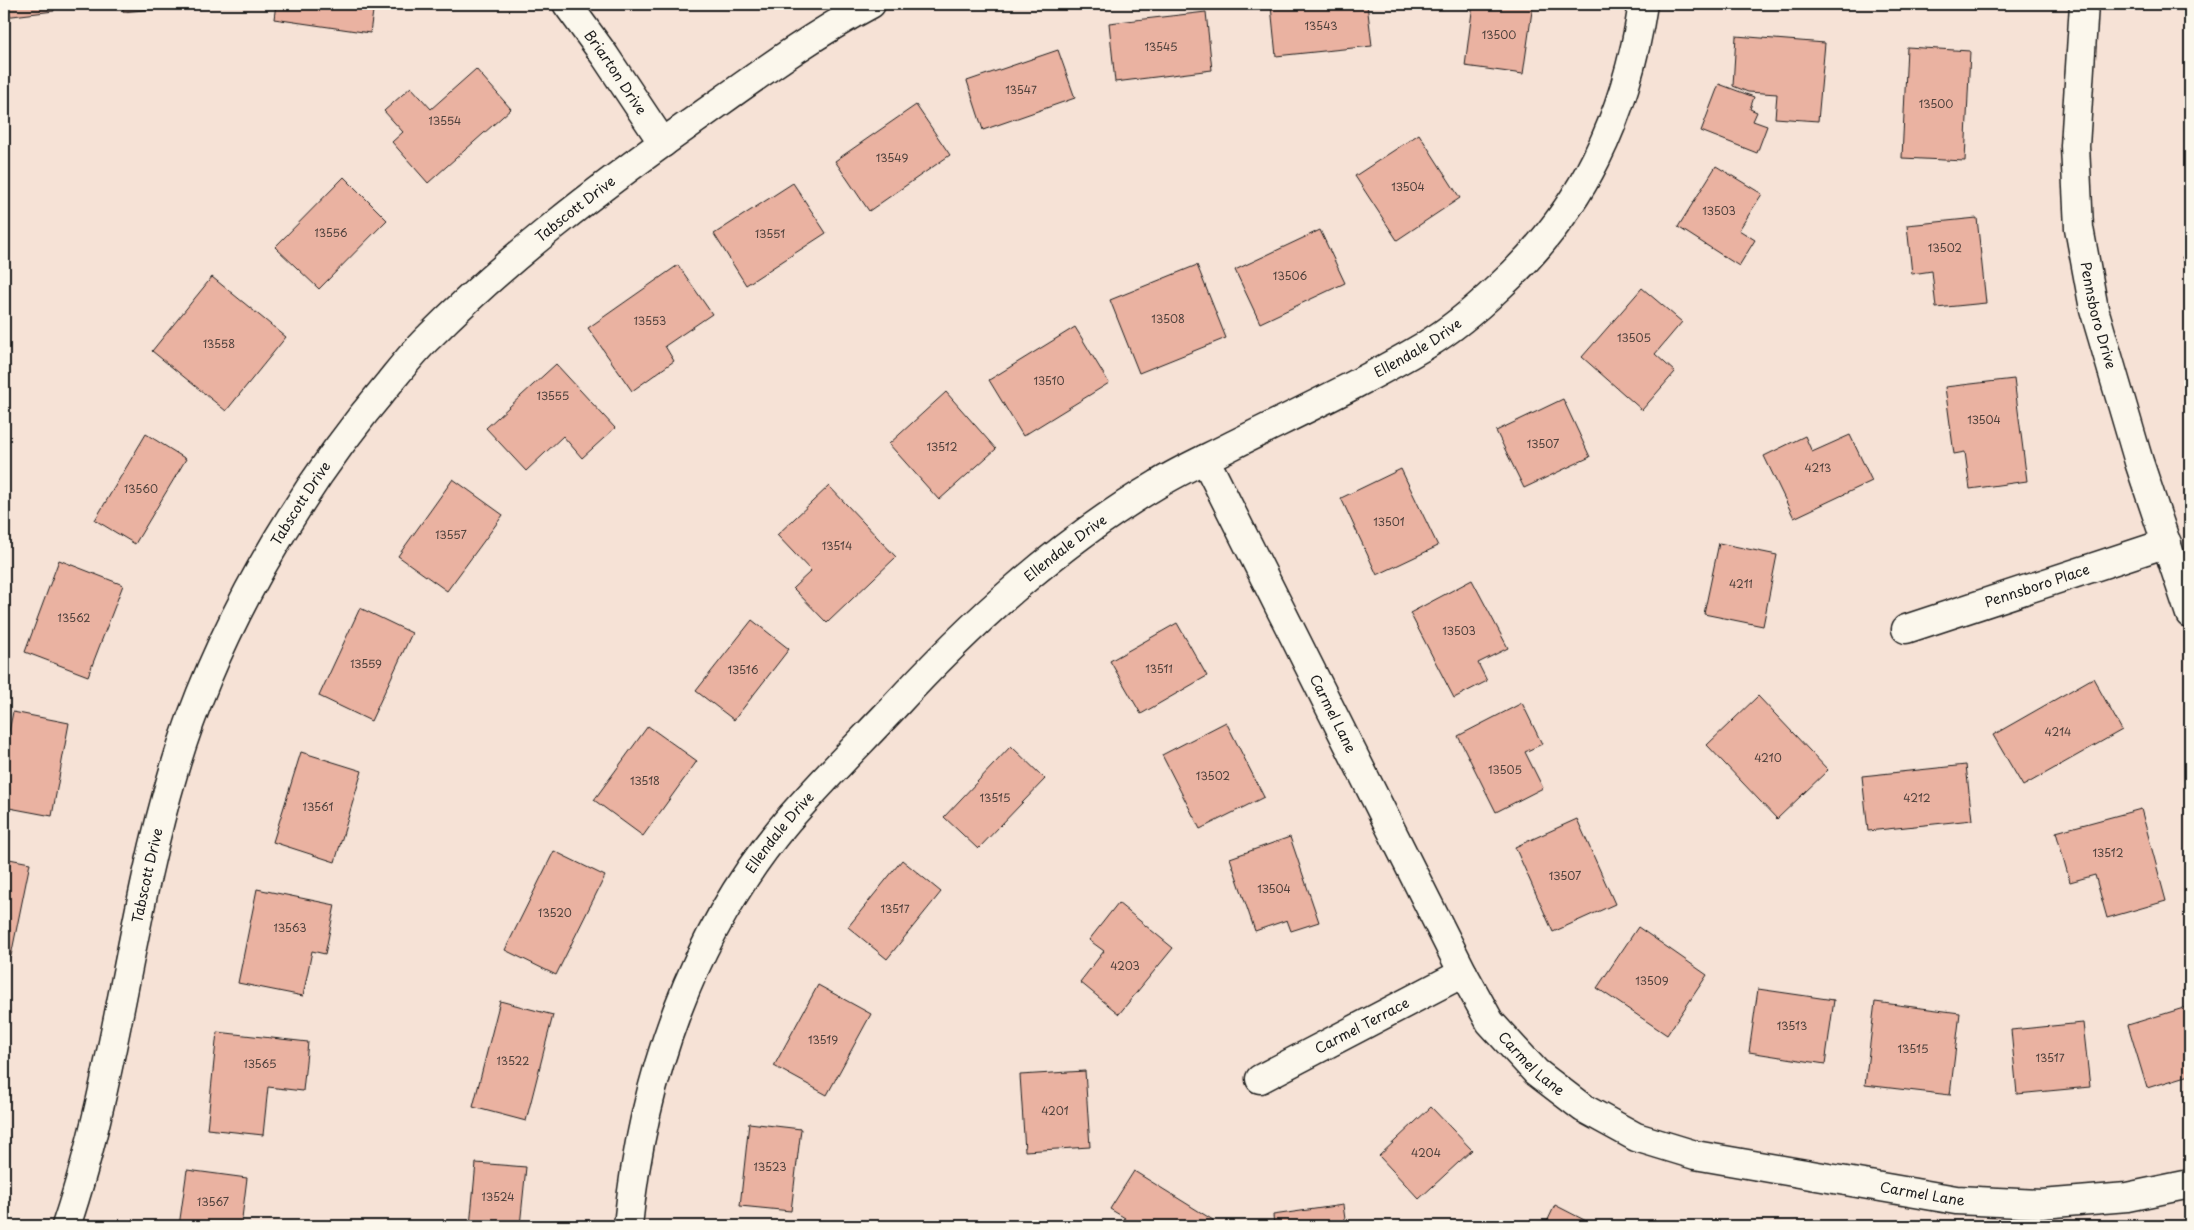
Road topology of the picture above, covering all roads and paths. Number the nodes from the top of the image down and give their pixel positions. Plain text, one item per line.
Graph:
1 (567, 4) edge
2 (871, 4) edge
3 (1643, 4) edge
4 (2084, 4) edge
5 (663, 143) junction
6 (1205, 459) junction
7 (2166, 543) junction
8 (2190, 614) edge
9 (1906, 629) dead end
10 (1463, 973) junction
11 (1260, 1079) dead end
12 (2190, 1184) edge
13 (66, 1226) edge
14 (628, 1226) edge

1 - 5 street, Briarton Drive
2 - 5 street, Tabscott Drive
3 - 6 street, Ellendale Drive
4 - 7 street, Pennsboro Drive
5 - 13 street, Tabscott Drive
6 - 10 street, Carmel Lane
6 - 14 street, Ellendale Drive
7 - 8 street, Pennsboro Drive
7 - 9 street, Pennsboro Place
10 - 11 street, Carmel Terrace
10 - 12 street, Carmel Lane

